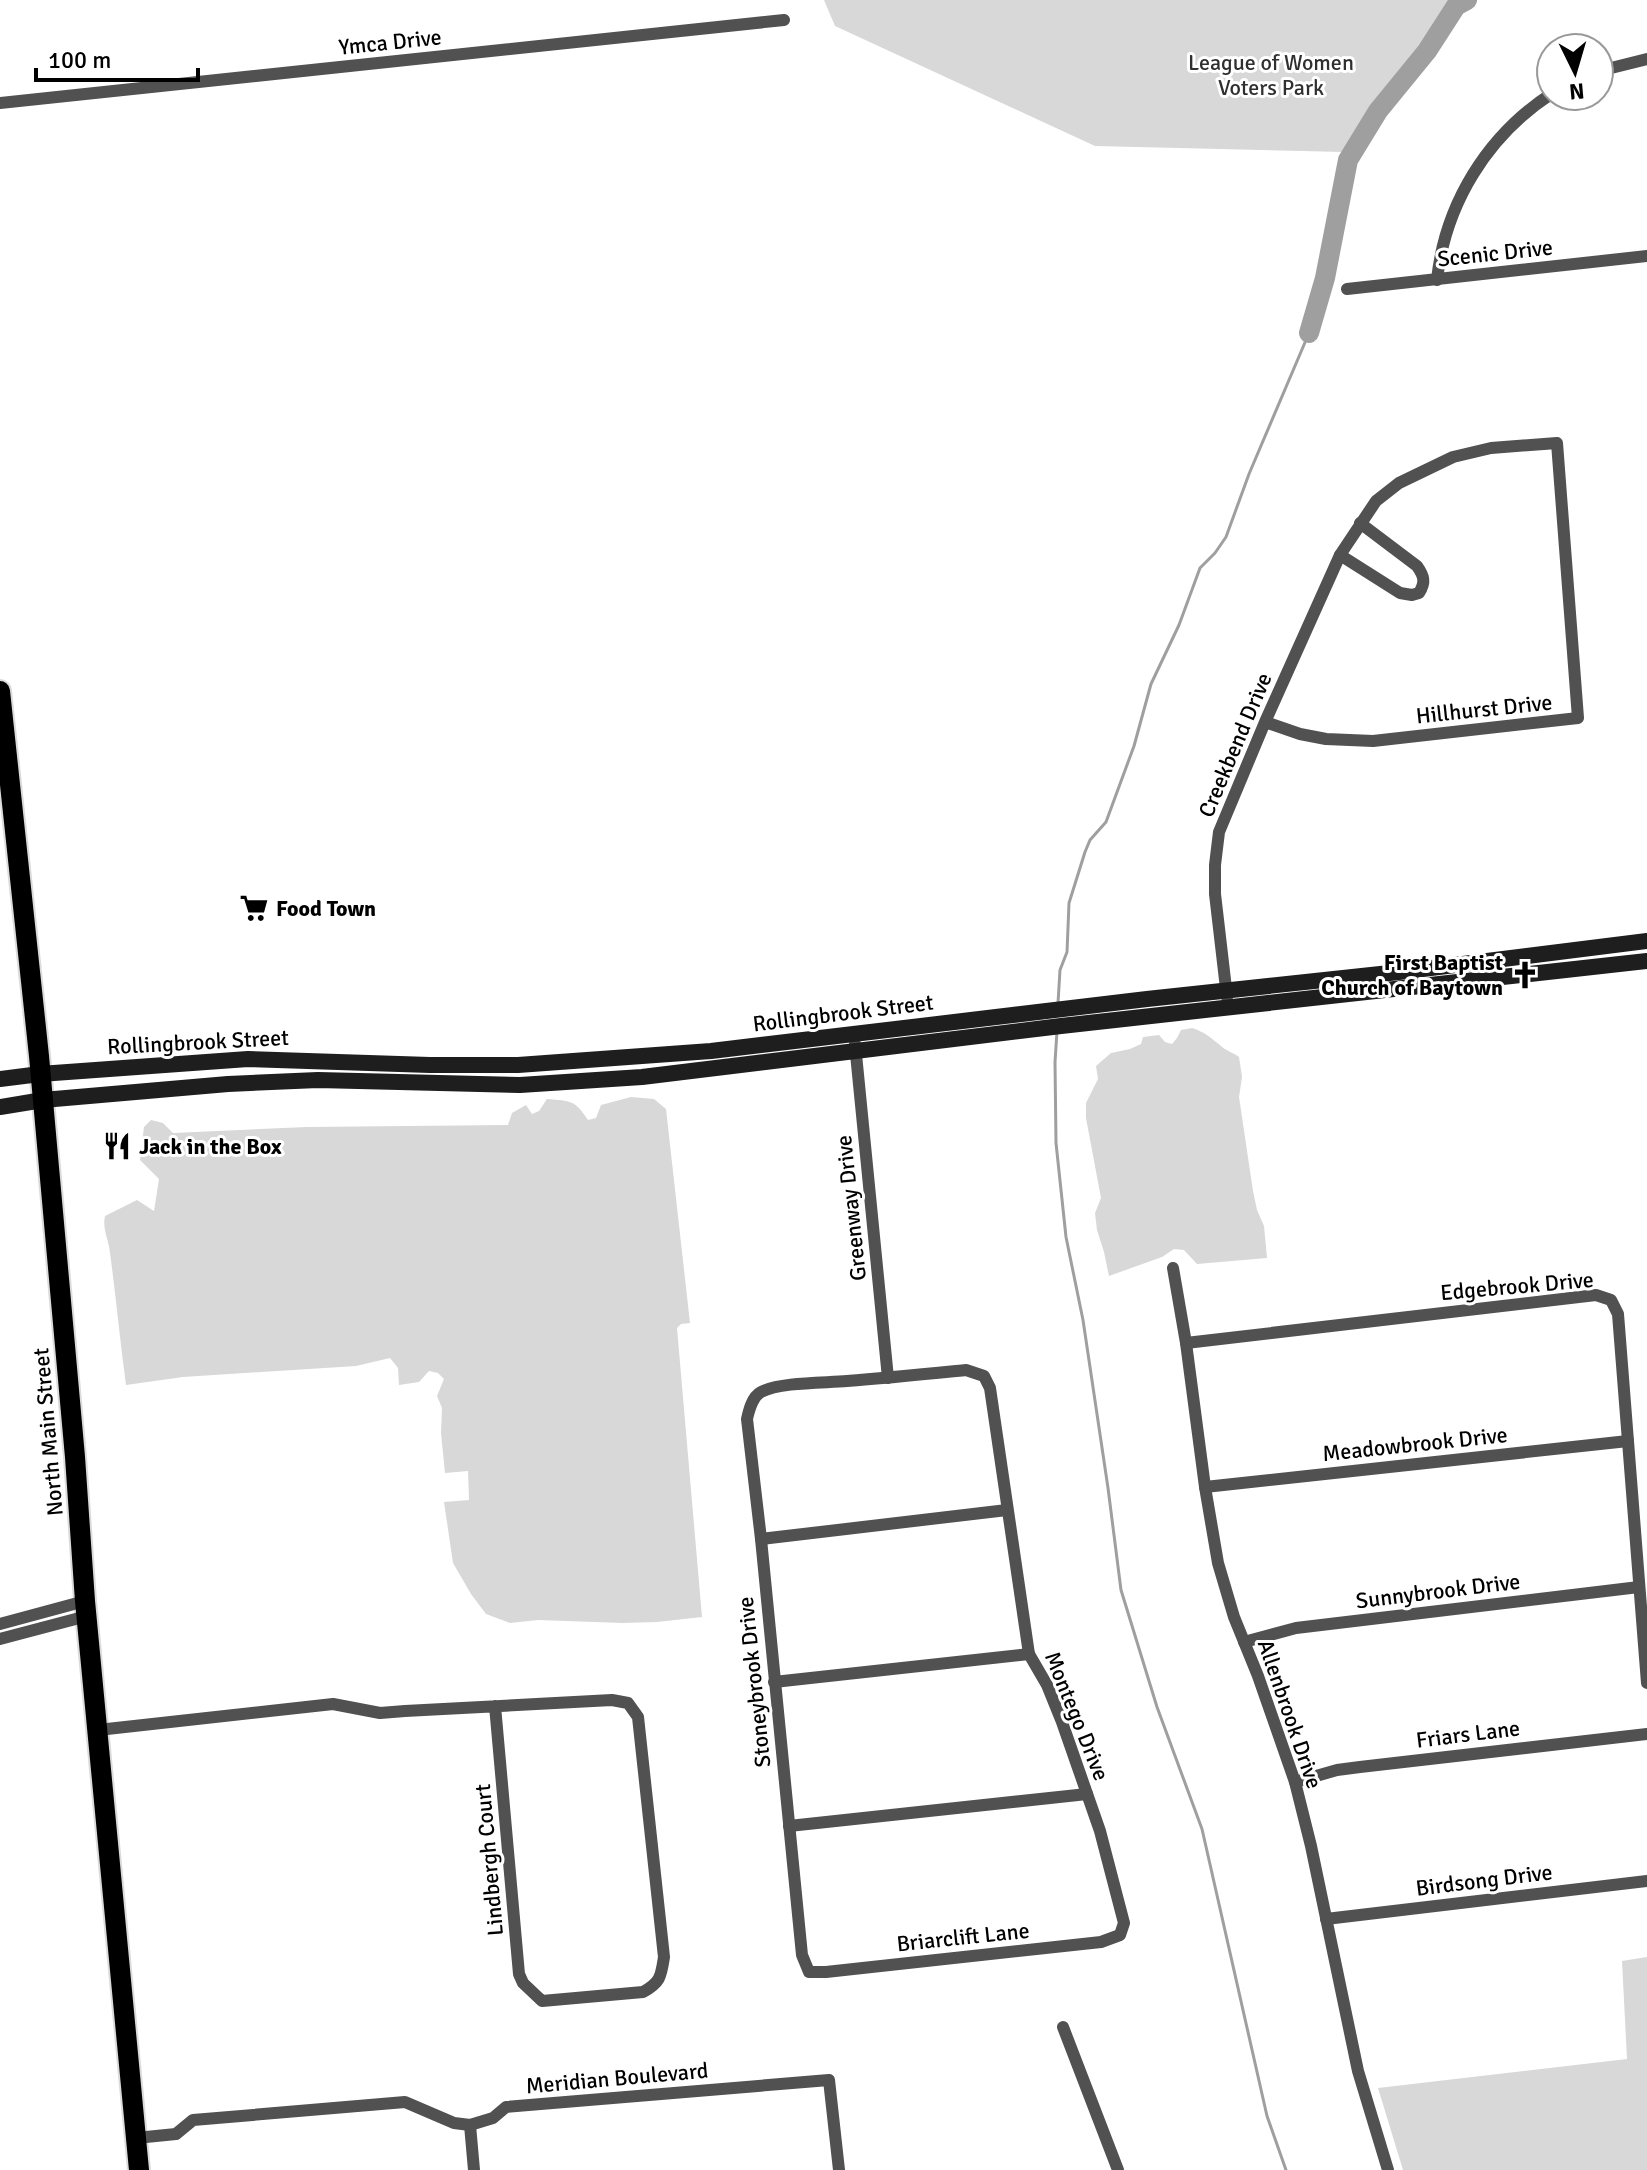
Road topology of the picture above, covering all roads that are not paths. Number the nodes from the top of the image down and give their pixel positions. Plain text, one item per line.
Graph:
1 (784, 20) dead end
2 (1647, 59) edge
3 (1615, 67) edge
4 (0, 103) edge
5 (1535, 106) edge
6 (1647, 256) edge
7 (1437, 280) junction
8 (1347, 289) dead end
9 (1557, 443) joint
10 (1360, 523) junction
11 (1340, 555) junction
12 (0, 691) edge
13 (1265, 722) junction
14 (1647, 941) edge
15 (1576, 949) junction
16 (1647, 961) edge
17 (1578, 969) junction
18 (1399, 972) junction
19 (1401, 989) junction
20 (1226, 990) junction
21 (1229, 1008) junction
22 (855, 1042) junction
23 (40, 1074) junction
24 (0, 1079) edge
25 (43, 1100) junction
26 (0, 1107) edge
27 (1173, 1268) dead end
28 (1186, 1343) junction
29 (888, 1378) junction
30 (1628, 1441) junction
31 (1205, 1487) junction
32 (1007, 1510) junction
33 (761, 1539) junction
34 (1639, 1587) junction
35 (86, 1608) junction
36 (0, 1624) edge
37 (0, 1639) edge
38 (1244, 1642) junction
39 (1029, 1654) junction
40 (774, 1682) junction
41 (1647, 1683) edge
42 (495, 1706) junction
43 (98, 1730) junction
44 (1647, 1734) edge
45 (1295, 1782) junction
46 (1087, 1794) junction
47 (789, 1826) junction
48 (1647, 1881) edge
49 (1326, 1919) junction
50 (1120, 1935) joint
51 (809, 1972) joint
52 (1063, 2027) dead end
53 (470, 2125) junction
54 (136, 2138) junction
55 (139, 2170) edge
56 (474, 2170) edge
57 (839, 2170) edge
58 (1118, 2170) edge
59 (1388, 2170) edge

1 - 4 street, Ymca Drive
2 - 3 street
5 - 7 street
6 - 7 street, Scenic Drive
7 - 8 street, Scenic Drive
9 - 10 street, Creekbend Drive
9 - 13 street, Hillhurst Drive
10 - 11 street, Creekbend Drive
10 - 11 street
11 - 13 street, Creekbend Drive
12 - 23 main road, North Main Street
13 - 20 street, Creekbend Drive
14 - 15 main road, Rollingbrook Street
15 - 17 main road
15 - 18 main road, Rollingbrook Street
16 - 17 main road, Rollingbrook Street
17 - 19 main road, Rollingbrook Street
18 - 19 main road
18 - 20 main road, Rollingbrook Street
19 - 21 main road, Rollingbrook Street
20 - 21 street, Creekbend Drive
20 - 22 main road, Rollingbrook Street
21 - 22 main road, Rollingbrook Street
22 - 23 main road, Rollingbrook Street
22 - 25 main road, Rollingbrook Street
22 - 29 street, Greenway Drive
23 - 24 main road, Rollingbrook Street
23 - 25 main road, North Main Street
25 - 26 main road, Rollingbrook Street
25 - 35 main road, North Main Street
27 - 28 street, Allenbrook Drive
28 - 30 street, Edgebrook Drive
28 - 31 street, Allenbrook Drive
29 - 32 street, Montego Drive
29 - 33 street, Stoneybrook Drive
30 - 31 street, Meadowbrook Drive
30 - 34 street, Edgebrook Drive
31 - 38 street, Allenbrook Drive
32 - 33 street
32 - 39 street, Montego Drive
33 - 40 street, Stoneybrook Drive
34 - 38 street, Sunnybrook Drive
34 - 41 street, Edgebrook Drive
35 - 36 street
35 - 37 street
35 - 43 main road, North Main Street
38 - 45 street, Allenbrook Drive
39 - 40 street
39 - 46 street, Montego Drive
40 - 47 street, Stoneybrook Drive
42 - 42 street, Lindbergh Court
42 - 43 street
43 - 54 main road, North Main Street
44 - 45 street, Friars Lane
45 - 49 street, Allenbrook Drive
46 - 47 street
46 - 50 street, Montego Drive
47 - 51 street, Stoneybrook Drive
48 - 49 street, Birdsong Drive
49 - 59 street, Allenbrook Drive
50 - 51 street, Briarclift Lane
52 - 58 street
53 - 54 street
53 - 56 street
53 - 57 street, Meridian Boulevard
54 - 55 main road, North Main Street

